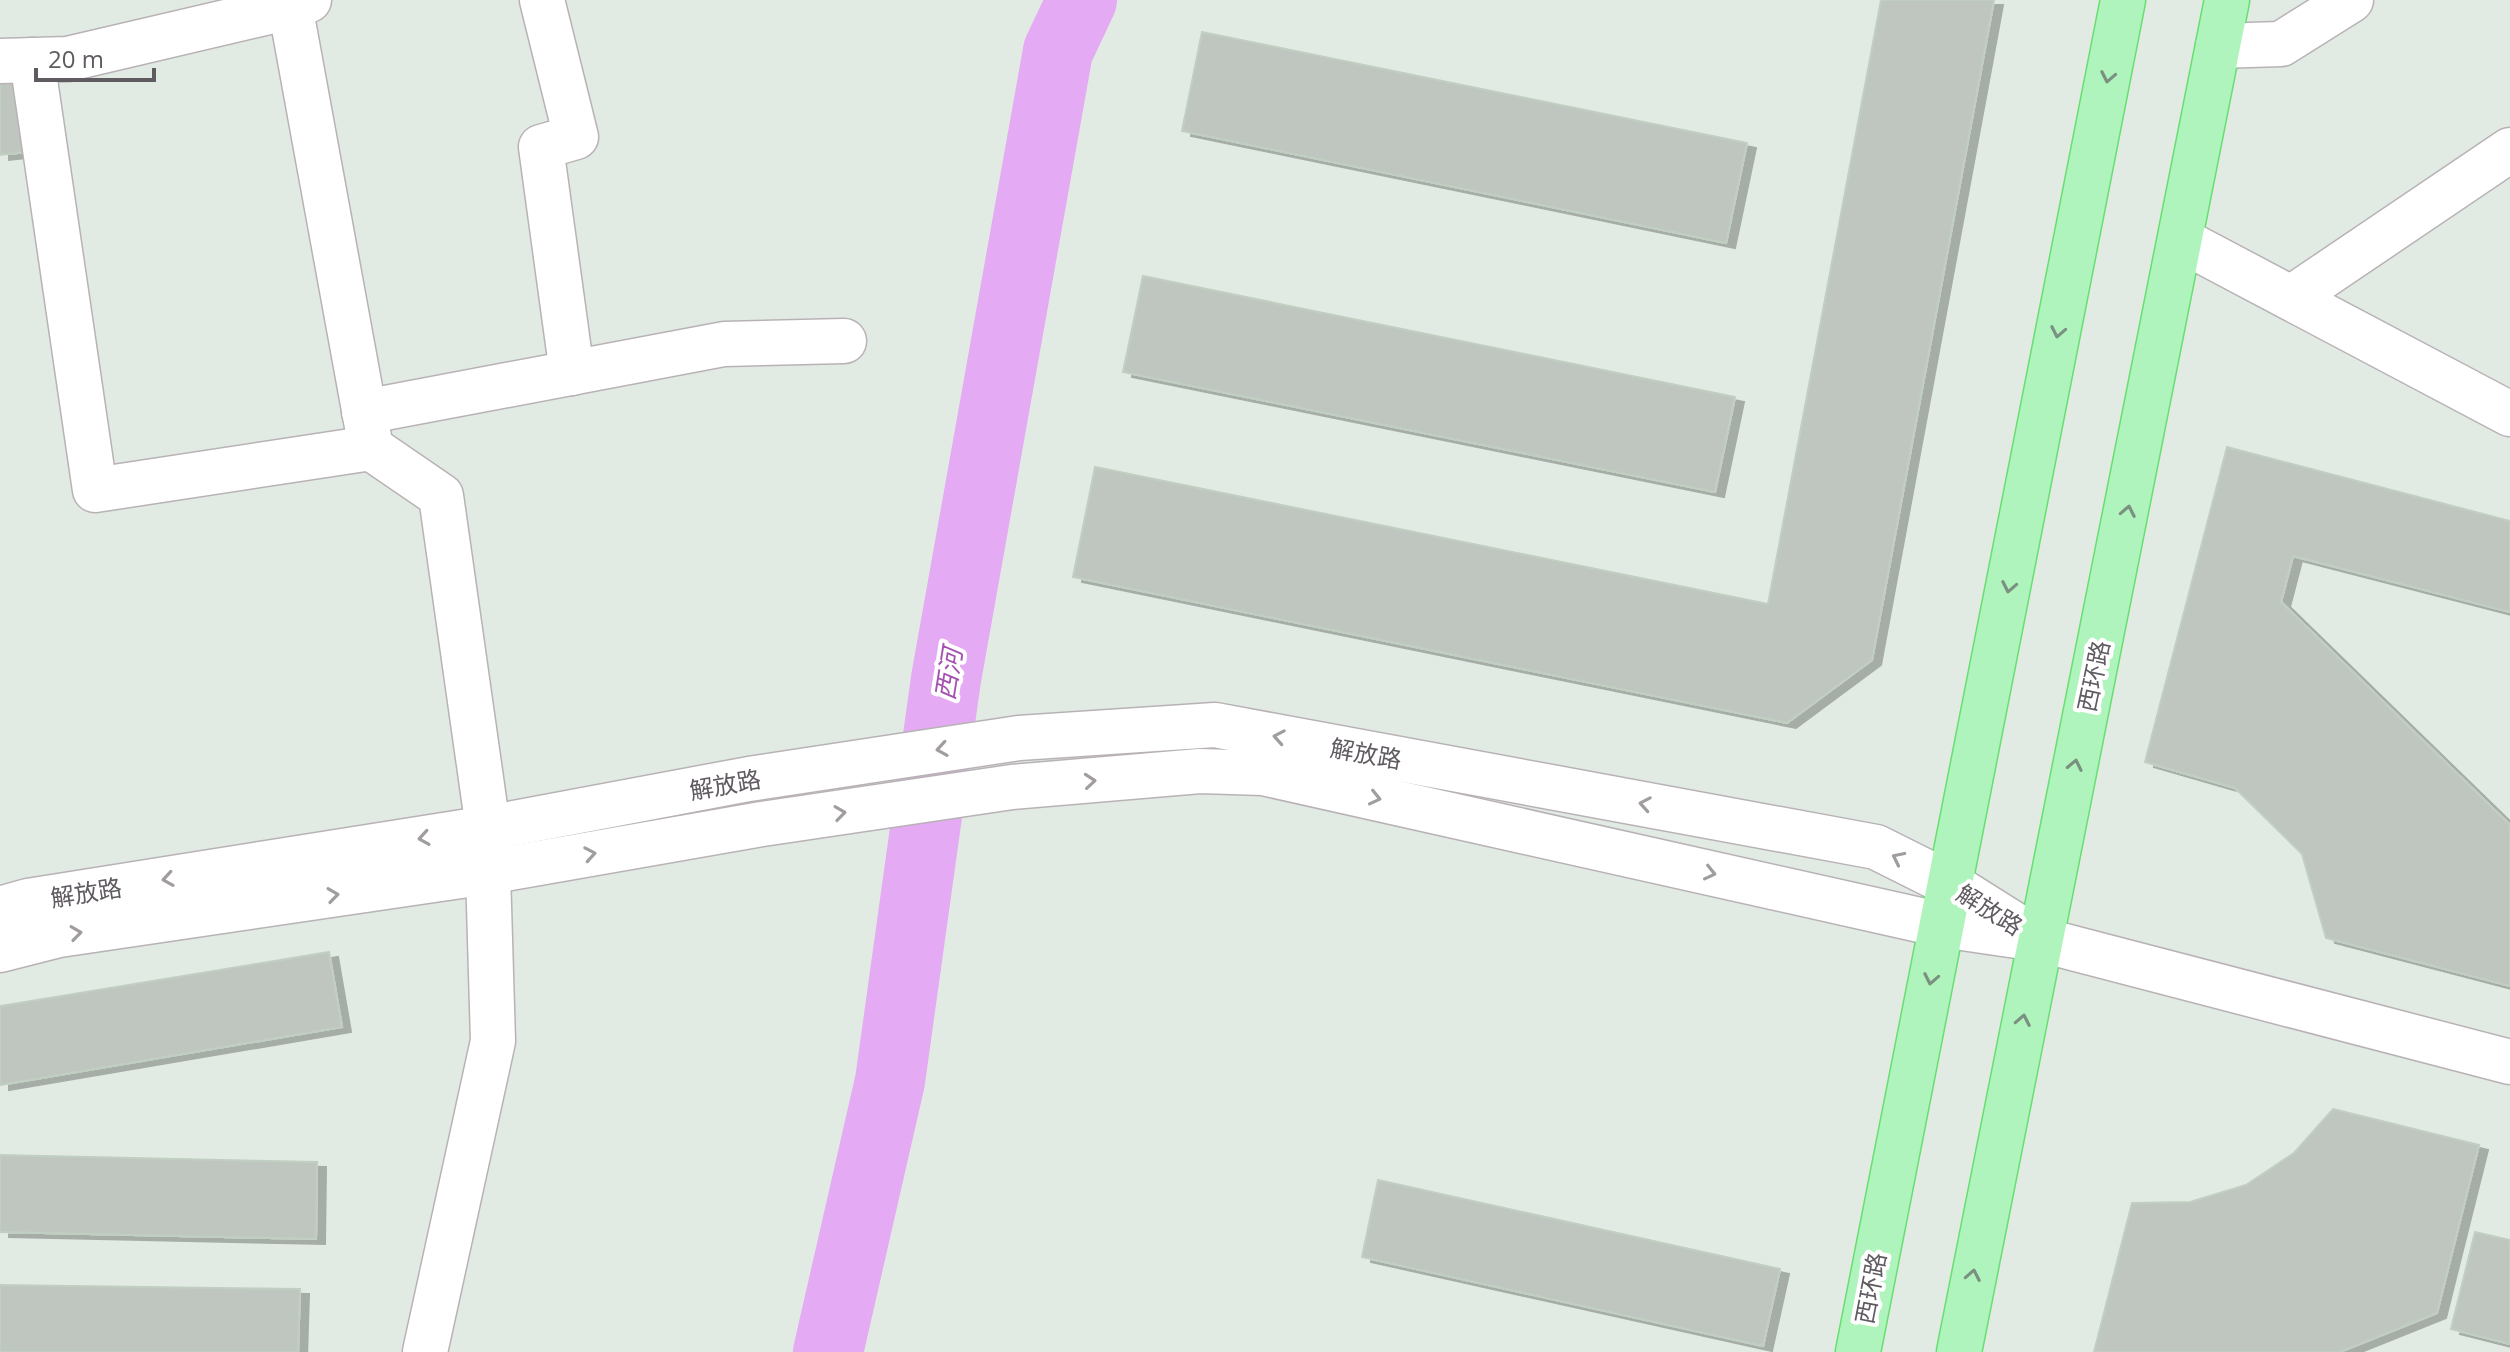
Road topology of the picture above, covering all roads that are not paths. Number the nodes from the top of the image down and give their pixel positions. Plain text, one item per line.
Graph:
1 (542, 0) edge
2 (2123, 0) edge
3 (2227, 0) edge
4 (2351, 0) edge
5 (296, 2) edge
6 (2218, 46) junction
7 (16, 61) edge
8 (2510, 150) edge
9 (2181, 240) junction
10 (2291, 298) junction
11 (844, 341) dead end
12 (572, 373) junction
13 (2510, 414) edge
14 (367, 430) junction
15 (488, 828) junction
16 (488, 872) junction
17 (1946, 905) junction
18 (0, 909) edge
19 (2038, 939) junction
20 (0, 950) edge
21 (2510, 1062) edge
22 (425, 1352) edge
23 (1858, 1352) edge
24 (1959, 1352) edge

1 - 12 street
2 -> 17 main road, 西环路
3 - 6 main road, 西环路
4 - 6 street
5 - 7 street
5 - 14 street
6 - 9 main road, 西环路
7 - 14 street
8 - 10 street
9 - 10 street
19 -> 9 main road, 西环路
10 - 13 street
11 - 12 street
12 - 14 street
14 - 15 street
17 -> 15 street, 解放路
15 -> 18 street, 解放路
16 -> 17 street, 解放路
20 -> 16 street, 解放路
16 - 22 street
17 - 19 street, 解放路
17 -> 23 main road, 西环路
19 - 21 street, 解放路
24 -> 19 main road, 西环路

